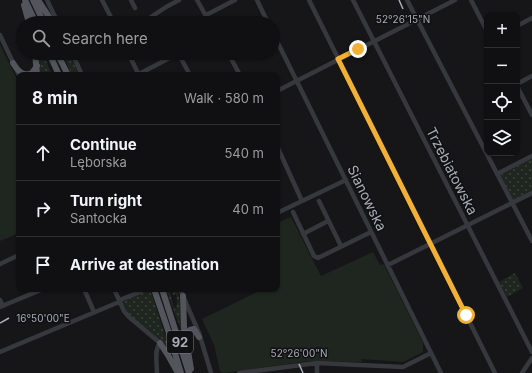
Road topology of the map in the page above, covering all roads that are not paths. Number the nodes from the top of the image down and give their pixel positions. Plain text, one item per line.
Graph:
1 (22, 0) edge
2 (25, 0) edge
3 (33, 0) edge
4 (38, 0) edge
5 (47, 0) edge
6 (102, 0) edge
7 (131, 0) edge
8 (179, 0) edge
9 (197, 0) edge
10 (235, 0) edge
11 (257, 0) edge
12 (308, 0) edge
13 (354, 0) edge
14 (407, 0) edge
15 (454, 0) edge
16 (471, 0) edge
17 (135, 8) dead end
18 (206, 15) joint
19 (27, 16) edge
20 (33, 16) edge
21 (41, 16) edge
22 (48, 16) edge
23 (55, 16) edge
24 (110, 16) edge
25 (152, 16) edge
26 (265, 16) edge
27 (532, 18) edge
28 (417, 19) junction
29 (520, 24) edge
30 (484, 25) edge
31 (0, 34) edge
32 (374, 41) junction
33 (280, 47) edge
34 (338, 59) junction
35 (36, 60) edge
36 (52, 60) edge
37 (61, 60) edge
38 (75, 60) edge
39 (132, 60) edge
40 (166, 60) edge
41 (182, 60) edge
42 (232, 60) edge
43 (13, 63) junction
44 (37, 66) junction
45 (18, 72) edge
46 (20, 72) edge
47 (33, 72) edge
48 (37, 72) edge
49 (58, 72) edge
50 (67, 72) edge
51 (81, 72) edge
52 (138, 72) edge
53 (144, 72) edge
54 (188, 72) edge
55 (238, 72) edge
56 (532, 76) edge
57 (297, 81) junction
58 (519, 84) edge
59 (280, 90) edge
60 (520, 91) edge
61 (532, 115) edge
62 (280, 152) edge
63 (532, 156) edge
64 (497, 174) junction
65 (346, 180) junction
66 (532, 193) edge
67 (302, 201) junction
68 (319, 201) dead end
69 (512, 203) junction
70 (280, 212) edge
71 (293, 212) dead end
72 (328, 221) junction
73 (468, 225) junction
74 (371, 232) junction
75 (303, 234) junction
76 (532, 241) edge
77 (431, 244) junction
78 (341, 246) junction
79 (16, 256) edge
80 (0, 264) edge
81 (388, 265) junction
82 (35, 292) edge
83 (85, 292) edge
84 (116, 292) edge
85 (140, 292) edge
86 (155, 292) edge
87 (163, 292) edge
88 (181, 292) edge
89 (183, 296) junction
90 (0, 300) edge
91 (120, 300) junction
92 (1, 307) edge
93 (94, 312) junction
94 (185, 335) junction
95 (199, 337) dead end
96 (160, 343) junction
97 (1, 352) edge
98 (532, 352) edge
99 (431, 353) junction
100 (532, 358) edge
101 (317, 363) junction
102 (403, 367) junction
103 (157, 373) edge
104 (180, 373) edge
105 (190, 373) edge
106 (210, 373) edge
107 (239, 373) edge
108 (317, 373) edge
109 (402, 373) edge
110 (441, 373) edge
111 (495, 373) edge
112 (522, 373) edge

1 - 19 main road
2 - 20 main road
3 - 21 main road
4 - 22 main road
5 - 23 street
6 - 24 street
7 - 17 street
8 - 25 street
9 - 18 street
10 - 18 street
11 - 26 street
12 - 34 street
13 - 32 street, Trzebiatowska
14 - 28 street
15 - 28 street
16 - 30 street
27 - 29 street
28 - 32 street
28 - 64 street
31 - 43 street
32 - 34 street
32 - 73 street, Trzebiatowska
33 - 57 street, Sianowska
34 - 57 street
34 - 77 street
35 - 44 main road
36 - 49 main road
37 - 50 main road
38 - 51 street
39 - 52 street
40 - 53 street
41 - 54 street
42 - 55 street
43 - 45 street
43 - 46 main road
44 - 47 main road
44 - 48 main road
56 - 58 street
57 - 59 street
57 - 65 street, Sianowska
60 - 61 street
62 - 67 street
63 - 64 street
64 - 69 street
65 - 67 street
65 - 74 street, Sianowska
66 - 69 street
67 - 70 street
68 - 72 street
69 - 73 street
69 - 76 street
71 - 75 street
72 - 75 street
72 - 78 street
73 - 77 street
73 - 98 street, Trzebiatowska
74 - 78 street
74 - 81 street, Sianowska
75 - 78 street
77 - 81 street
77 - 111 street
79 - 80 street
81 - 99 street, Sianowska
82 - 92 street
83 - 93 street
84 - 91 street
85 - 91 street
86 - 104 main road, 92
87 - 105 main road, 92
88 - 89 street
89 - 94 main road
89 - 106 street
90 - 92 street
91 - 93 street
91 - 96 street
93 - 97 street
94 - 95 main road
94 - 105 main road
96 - 103 street
96 - 104 main road
99 - 102 street
99 - 110 street, Sianowska
100 - 112 street
101 - 102 street
101 - 107 street
101 - 108 street
102 - 109 street

